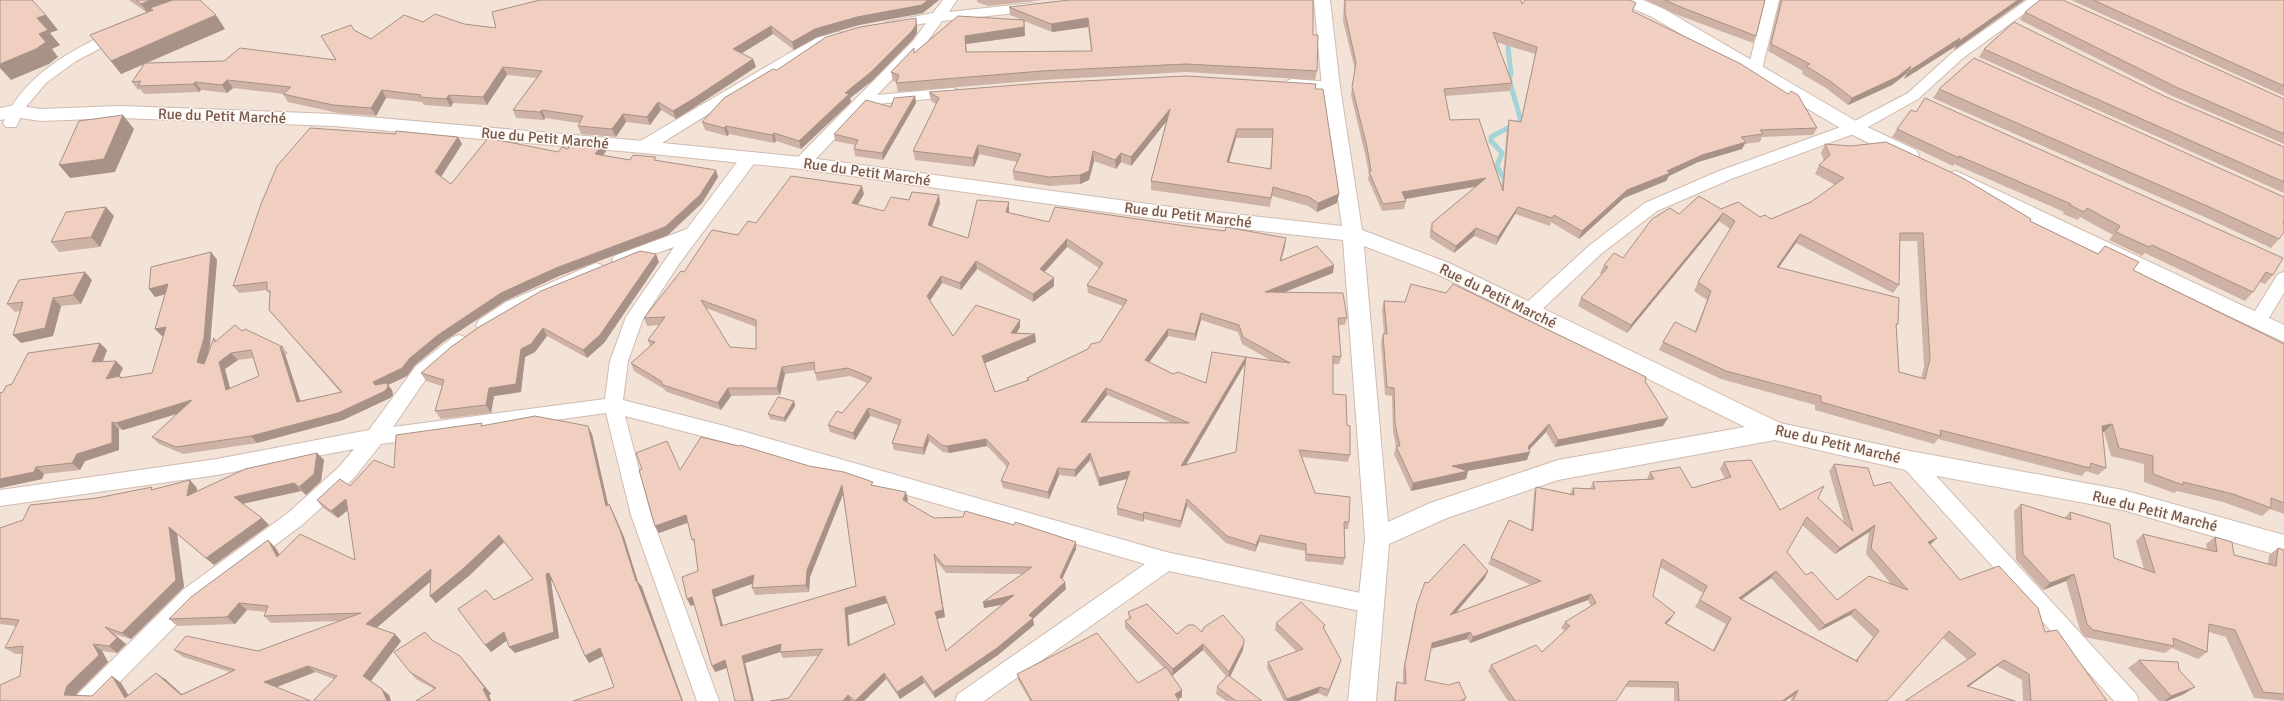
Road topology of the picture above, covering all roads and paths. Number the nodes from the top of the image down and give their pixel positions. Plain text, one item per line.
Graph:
1 (950, 0) edge
2 (1322, 0) edge
3 (1629, 0) edge
4 (1772, 0) edge
5 (2036, 0) edge
6 (1048, 5) edge
7 (937, 17) junction
8 (131, 27) edge
9 (875, 28) edge
10 (852, 32) edge
11 (1958, 55) junction
12 (1973, 62) edge
13 (1755, 69) junction
14 (1279, 83) edge
15 (1331, 87) junction
16 (964, 92) edge
17 (862, 101) junction
18 (7, 119) edge
19 (1854, 128) junction
20 (643, 147) junction
21 (750, 157) junction
22 (802, 163) junction
23 (694, 233) junction
24 (1353, 234) junction
25 (2284, 278) edge
26 (1530, 310) junction
27 (2258, 322) junction
28 (2284, 334) edge
29 (613, 405) junction
30 (1775, 431) junction
31 (375, 437) junction
32 (1910, 461) junction
33 (0, 498) edge
34 (1377, 538) junction
35 (2284, 546) edge
36 (1166, 561) junction
37 (1370, 604) junction
38 (86, 701) edge
39 (708, 701) edge
40 (966, 701) edge
41 (1362, 701) edge
42 (2128, 701) edge

1 - 7 street
2 - 15 street
3 - 13 street
4 - 13 street
5 - 11 street
6 - 7 street
7 - 9 street
7 - 17 street
8 - 18 street
10 - 20 street
11 - 12 street
11 - 19 street
13 - 19 street
14 - 15 street
15 - 24 street
16 - 17 street
17 - 22 street
18 - 20 street, Rue du Petit Marché
19 - 26 street
19 - 27 street
20 - 21 street, Rue du Petit Marché
21 - 22 street, Rue du Petit Marché
21 - 23 street
22 - 24 street, Rue du Petit Marché
23 - 29 street
23 - 31 street
24 - 26 street, Rue du Petit Marché
24 - 34 street
25 - 27 street
26 - 30 street, Rue du Petit Marché
27 - 28 street
29 - 31 street
29 - 36 street
29 - 39 street
30 - 32 street, Rue du Petit Marché
30 - 34 street
31 - 33 street
31 - 38 street
32 - 35 street, Rue du Petit Marché
32 - 42 street
34 - 37 street
36 - 37 street
36 - 40 street
37 - 41 street

